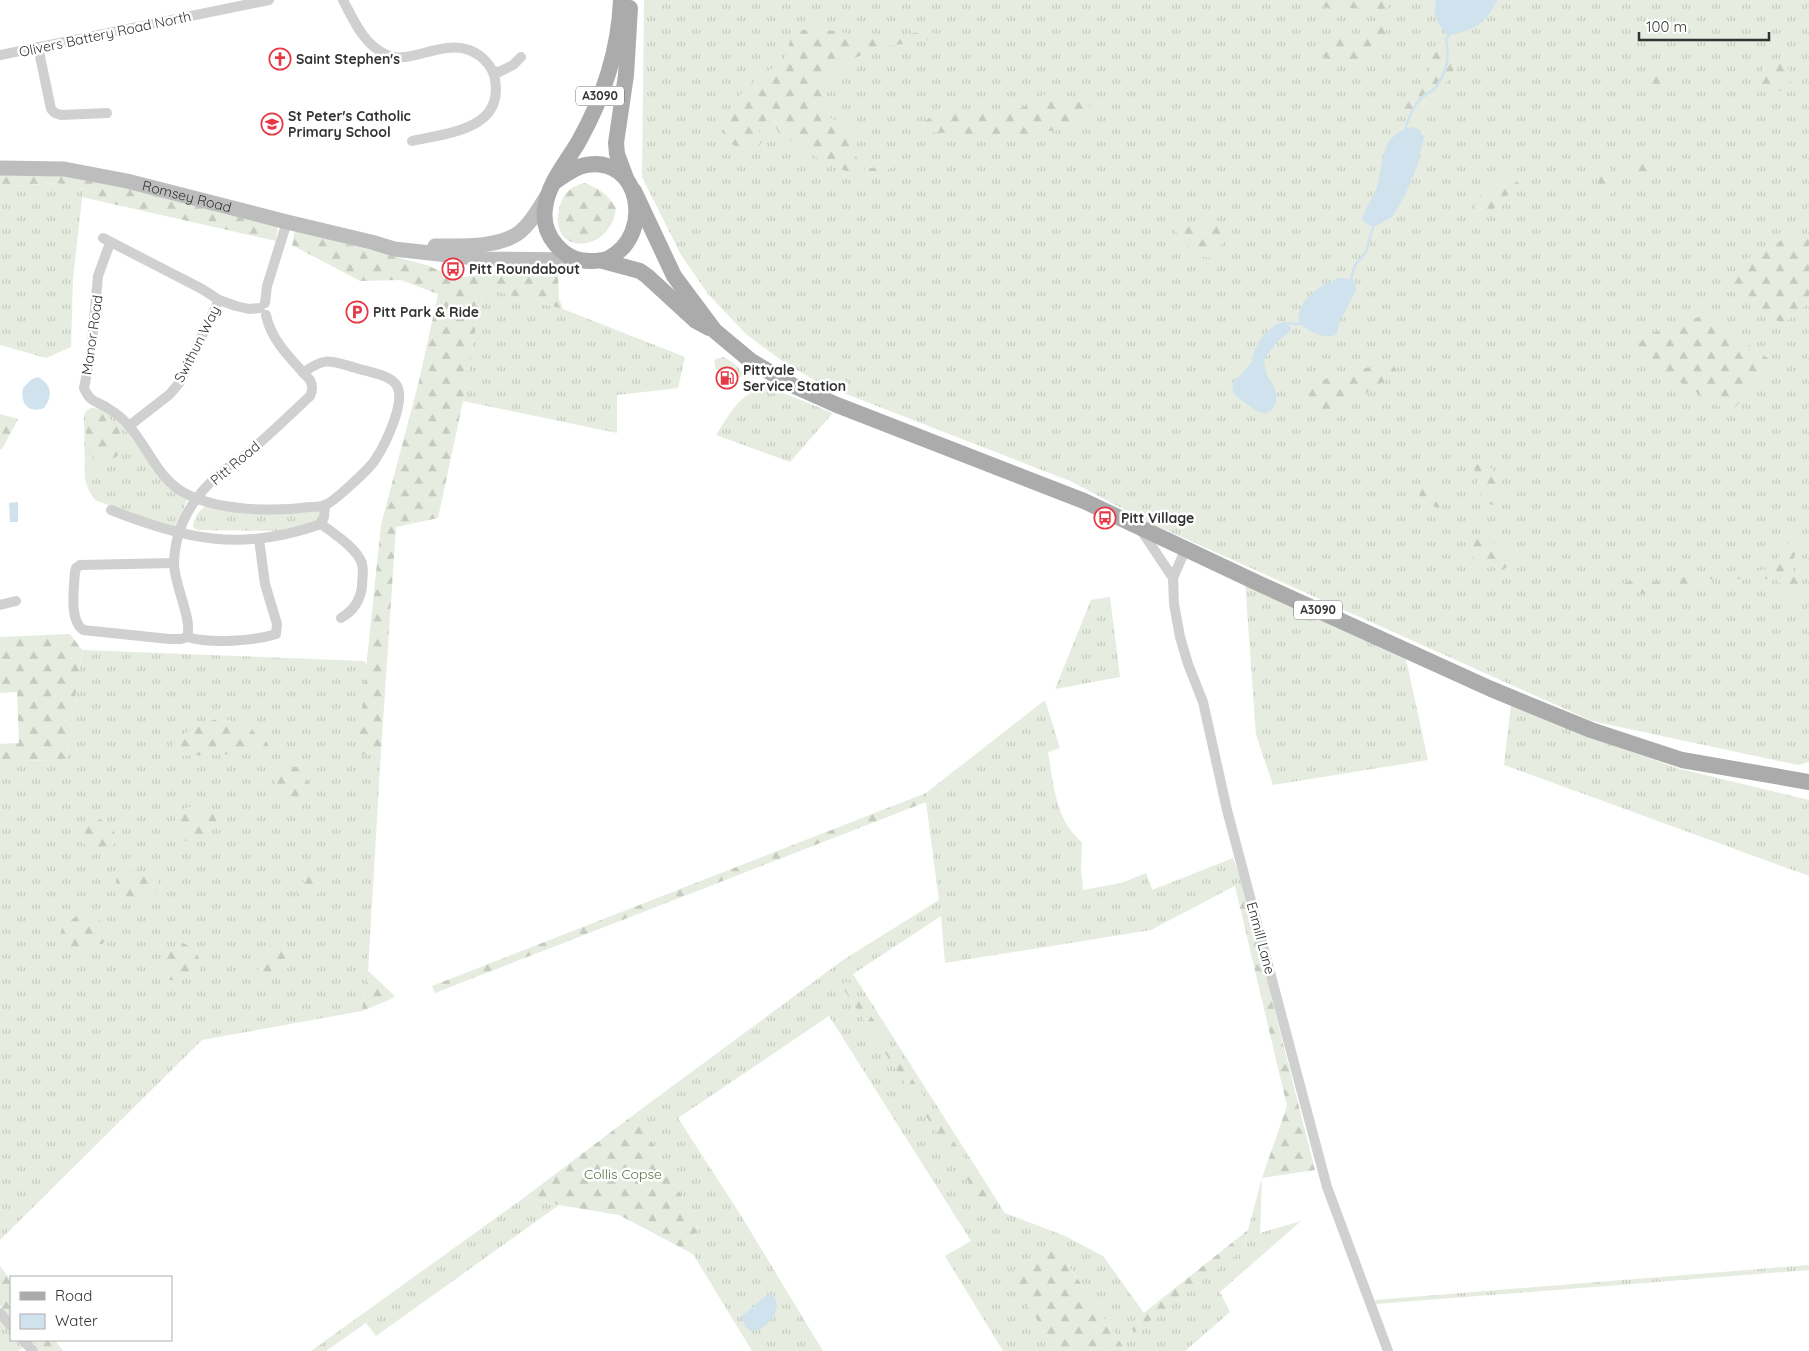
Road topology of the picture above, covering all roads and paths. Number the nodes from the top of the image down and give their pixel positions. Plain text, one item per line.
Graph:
1 (269, 0) edge
2 (343, 0) edge
3 (621, 0) edge
4 (630, 0) edge
5 (38, 47) junction
6 (0, 55) edge
7 (521, 57) dead end
8 (494, 71) junction
9 (107, 113) dead end
10 (412, 141) dead end
11 (0, 168) edge
12 (630, 186) junction
13 (551, 188) junction
14 (287, 222) junction
15 (372, 242) junction
16 (577, 260) junction
17 (603, 260) junction
18 (220, 300) junction
19 (264, 309) junction
20 (715, 331) junction
21 (303, 373) junction
22 (129, 426) junction
23 (195, 498) junction
24 (326, 505) junction
25 (112, 510) dead end
26 (321, 524) junction
27 (1139, 526) junction
28 (178, 533) junction
29 (259, 539) junction
30 (1186, 548) junction
31 (174, 563) junction
32 (1173, 578) junction
33 (16, 601) dead end
34 (0, 606) edge
35 (341, 618) dead end
36 (187, 637) junction
37 (1809, 782) edge
38 (0, 1313) edge
39 (10, 1325) edge
40 (25, 1341) edge
41 (33, 1351) edge
42 (1388, 1351) edge

1 - 5 street, Olivers Battery Road North
2 - 8 street
3 - 13 main road, A3090
4 - 12 main road, A3090
5 - 6 street, Olivers Battery Road North
5 - 9 street
7 - 8 street
8 - 10 street
11 - 14 main road, Romsey Road
12 - 13 main road
12 - 17 main road
12 - 20 main road, A3090
13 - 15 main road, Romsey Road
13 - 16 main road
14 - 15 main road, Romsey Road
14 - 19 street
15 - 16 main road, Romsey Road
16 - 17 main road
17 - 20 main road, A3090
18 - 19 street, Manor Road
18 - 22 street, Swithun Way
18 - 22 street, Manor Road
19 - 21 street, Pitt Road
20 - 27 main road, A3090
21 - 23 street, Pitt Road
21 - 24 street
22 - 23 street, Manor Road
23 - 24 street
23 - 28 street, Pitt Road
24 - 26 street
25 - 28 street
26 - 29 street
26 - 35 street
27 - 30 main road, A3090
27 - 32 street
28 - 29 street
28 - 31 street, Pitt Road
29 - 36 street
30 - 32 street
30 - 37 main road, A3090
31 - 36 street, Pitt Road
31 - 36 street
32 - 42 street, Enmill Lane
33 - 34 street
38 - 39 street
40 - 41 street

